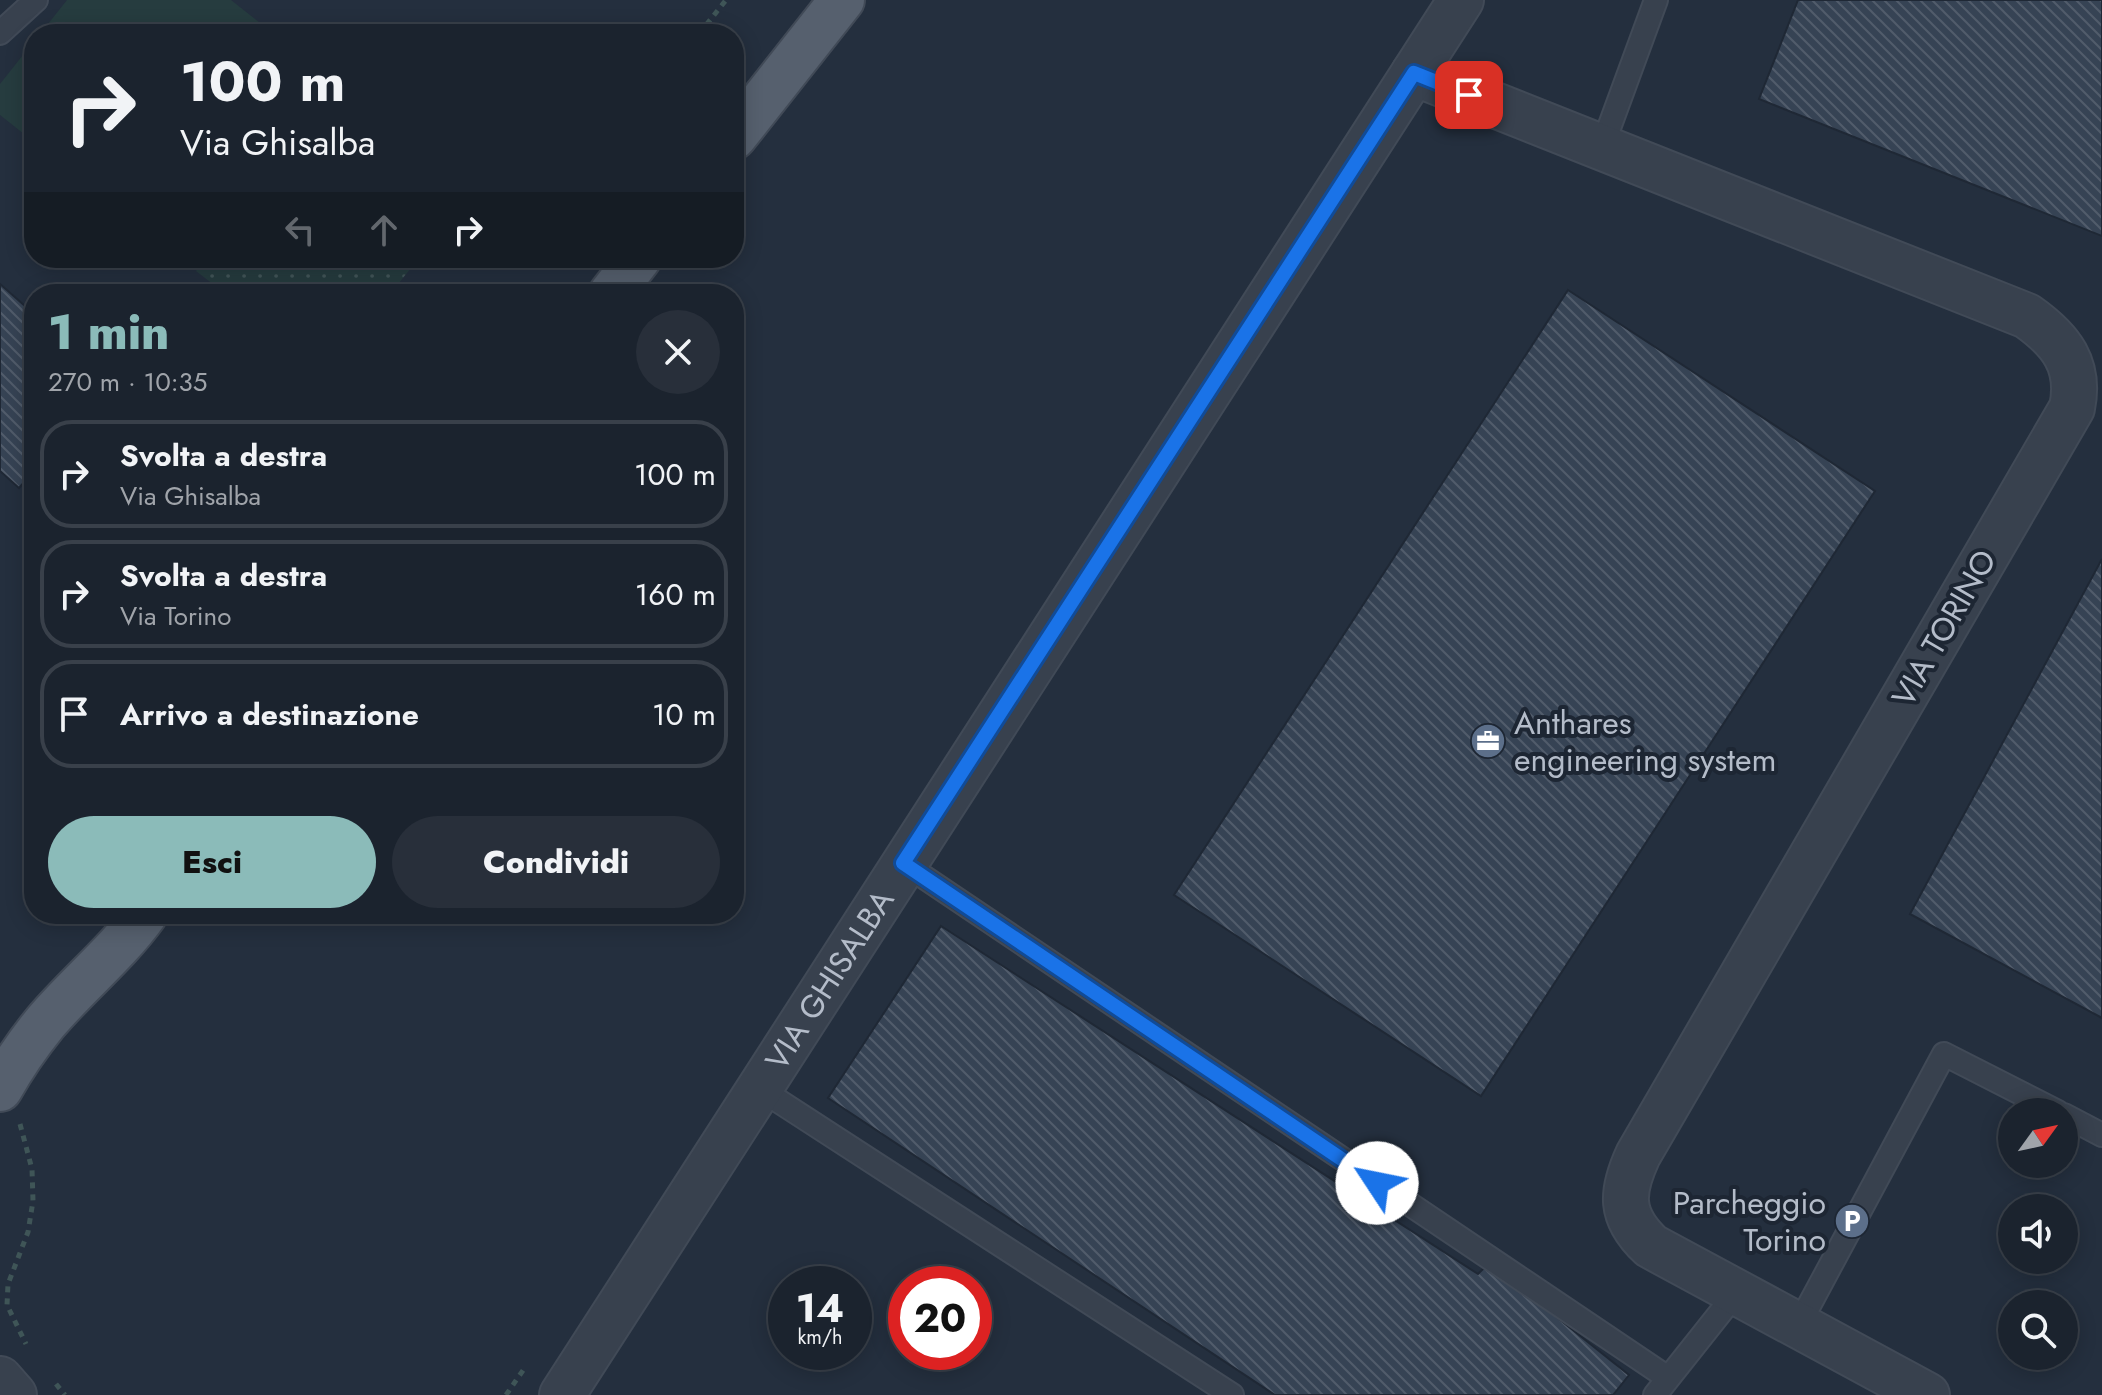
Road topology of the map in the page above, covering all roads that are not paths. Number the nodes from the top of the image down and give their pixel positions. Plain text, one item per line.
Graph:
1 (36, 0) edge
2 (842, 0) edge
3 (1461, 0) edge
4 (1656, 0) edge
5 (0, 33) edge
6 (1414, 73) junction
7 (744, 124) edge
8 (1602, 147) junction
9 (631, 268) edge
10 (619, 284) edge
11 (903, 863) junction
12 (138, 924) edge
13 (46, 1022) junction
14 (0, 1050) edge
15 (760, 1089) junction
16 (2030, 1098) edge
17 (9, 1104) edge
18 (2078, 1122) edge
19 (2102, 1135) edge
20 (1736, 1293) junction
21 (1798, 1326) junction
22 (16, 1366) edge
23 (32, 1386) edge
24 (1661, 1387) edge
25 (562, 1395) edge
26 (1232, 1395) edge
27 (1927, 1395) edge

1 - 5 lane
2 - 7 main road
3 - 6 street, VIA GHISALBA
4 - 8 lane
6 - 8 street, VIA TORINO
6 - 11 street, VIA GHISALBA
8 - 20 street, VIA TORINO
9 - 10 main road
11 - 15 street, VIA GHISALBA
11 - 24 lane
12 - 13 main road
13 - 14 main road
13 - 17 main road
15 - 25 street, VIA GHISALBA
15 - 26 lane
16 - 21 lane
18 - 19 lane
20 - 21 street, VIA TORINO
20 - 24 lane
21 - 27 street, VIA TORINO
22 - 23 street

